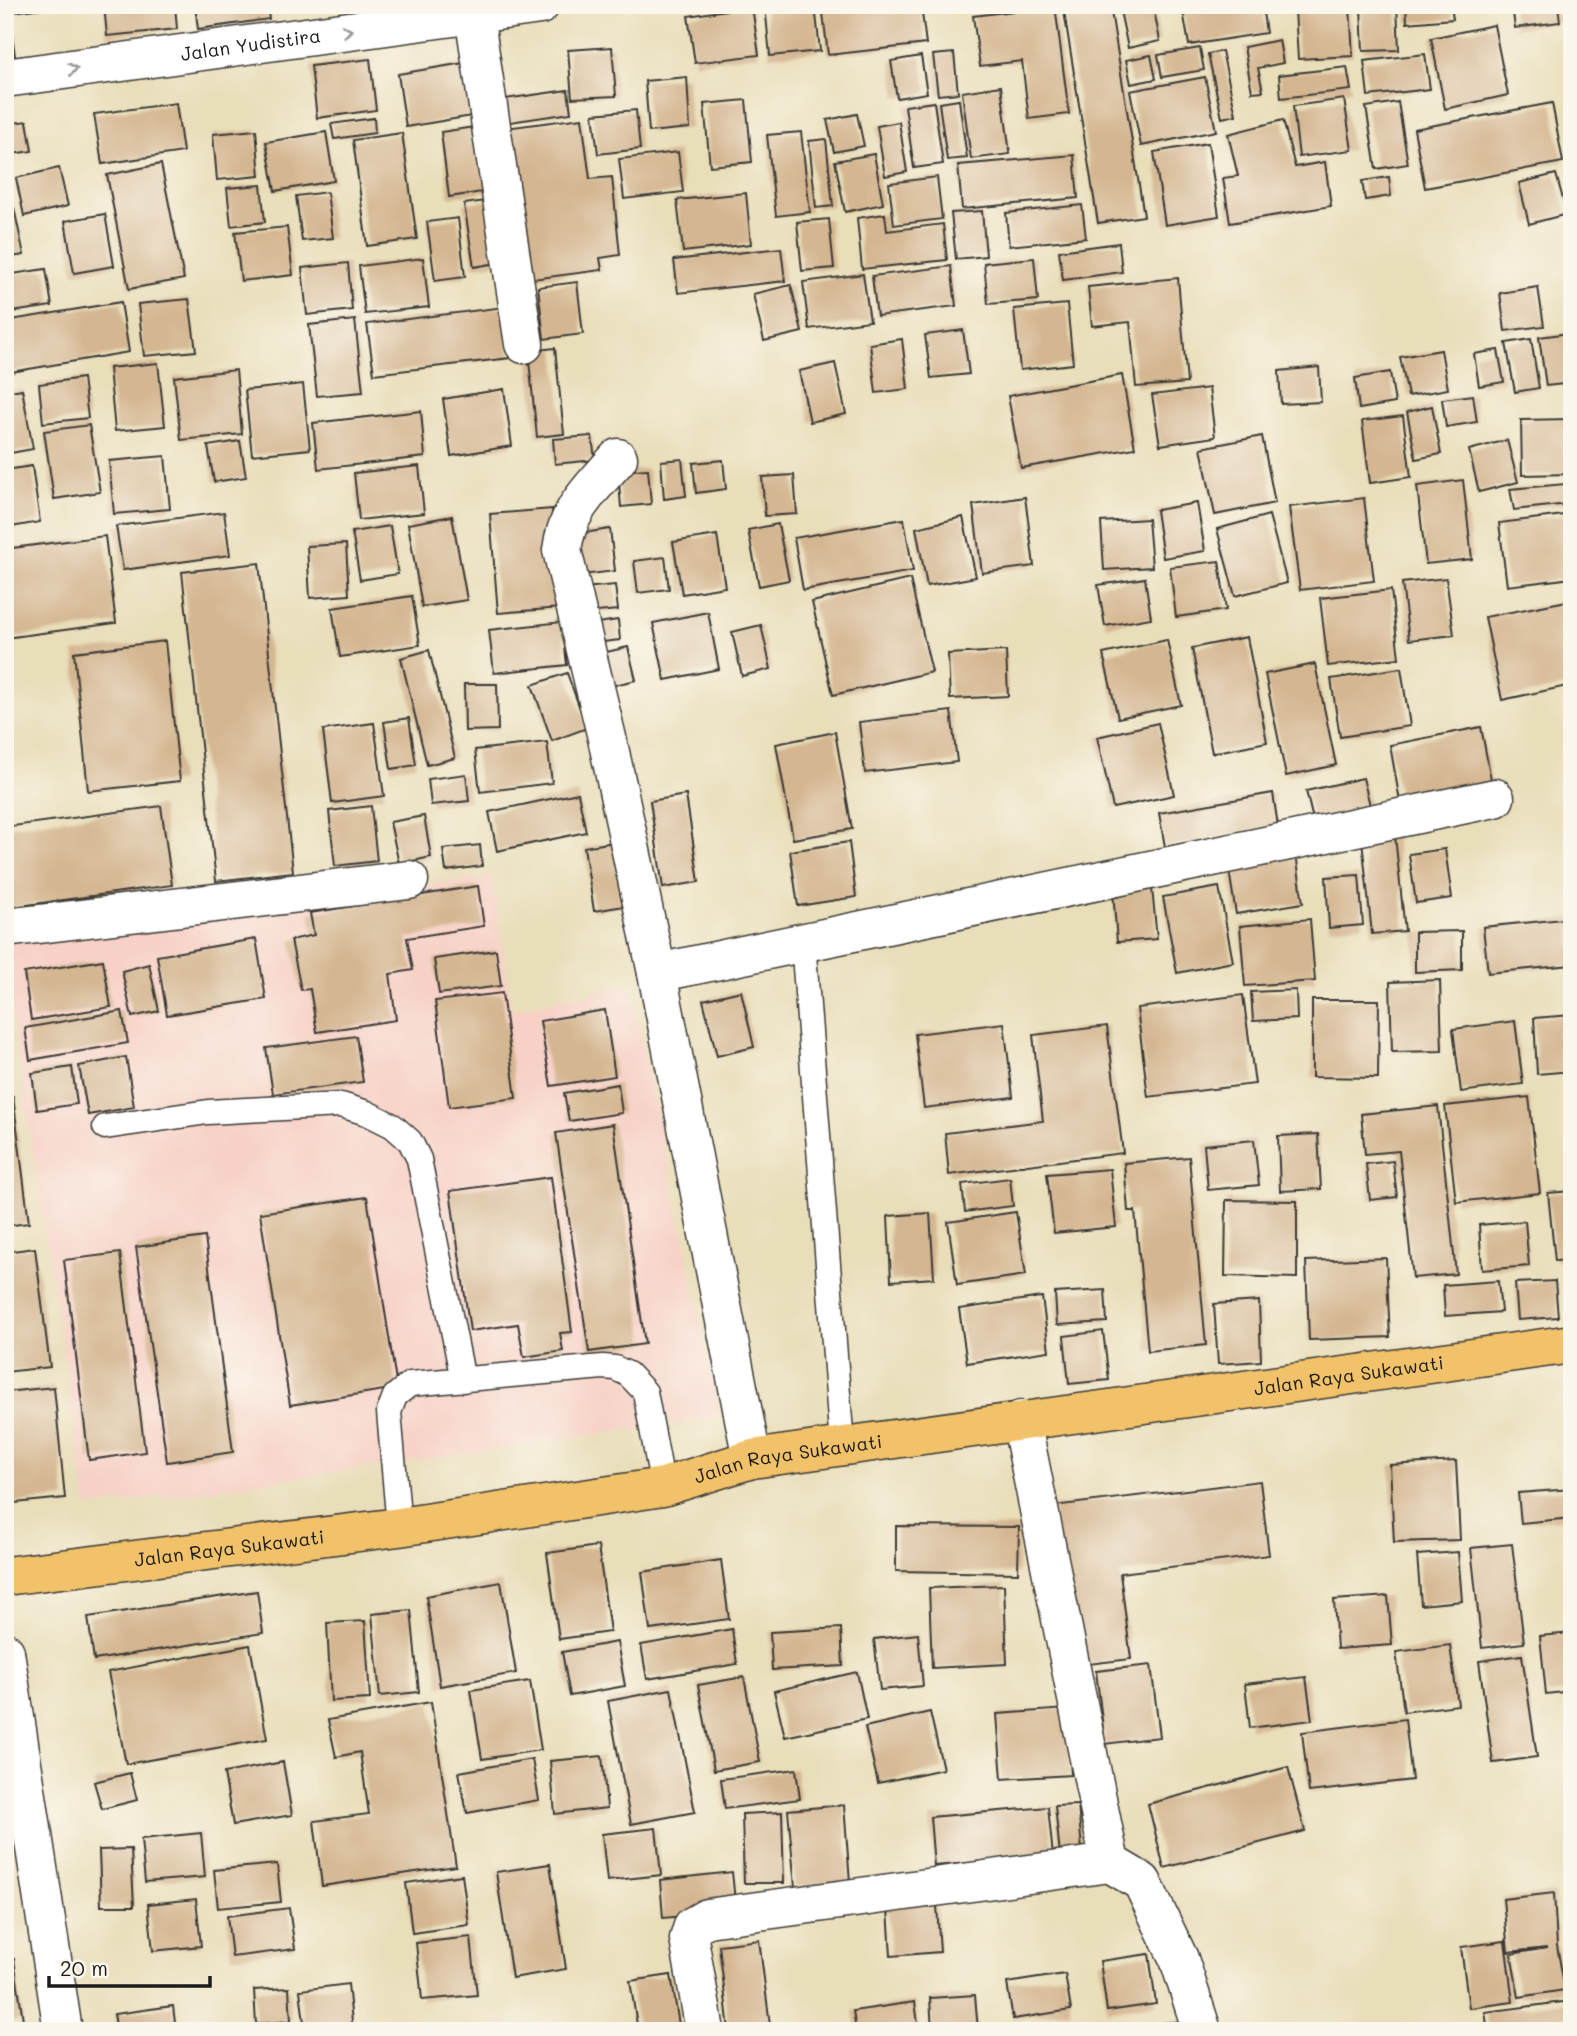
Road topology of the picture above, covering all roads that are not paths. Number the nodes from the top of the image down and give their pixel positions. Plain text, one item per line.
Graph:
1 (540, 5) edge
2 (474, 14) junction
3 (5, 78) edge
4 (524, 344) dead end
5 (618, 458) dead end
6 (1495, 798) dead end
7 (409, 880) dead end
8 (5, 928) edge
9 (803, 941) junction
10 (657, 973) junction
11 (105, 1126) dead end
12 (1572, 1344) edge
13 (463, 1380) junction
14 (1021, 1420) junction
15 (842, 1446) junction
16 (752, 1459) junction
17 (663, 1488) junction
18 (399, 1527) junction
19 (5, 1576) edge
20 (5, 1652) edge
21 (1110, 1863) junction
22 (63, 2031) edge
23 (705, 2031) edge
24 (1202, 2031) edge

1 - 2 street, Jalan Yudistira
3 -> 2 street, Jalan Yudistira
2 - 4 street
5 - 10 street
6 - 9 street
7 - 8 street
9 - 10 street
9 - 15 lane
10 - 16 street
11 - 13 lane
12 - 14 highway, Jalan Raya Sukawati
13 - 17 lane
13 - 18 lane
14 - 15 highway, Jalan Raya Sukawati
14 - 21 street
15 - 16 highway, Jalan Raya Sukawati
16 - 17 highway, Jalan Raya Sukawati
17 - 18 highway, Jalan Raya Sukawati
18 - 19 highway, Jalan Raya Sukawati
20 - 22 street
21 - 23 street
21 - 24 street

